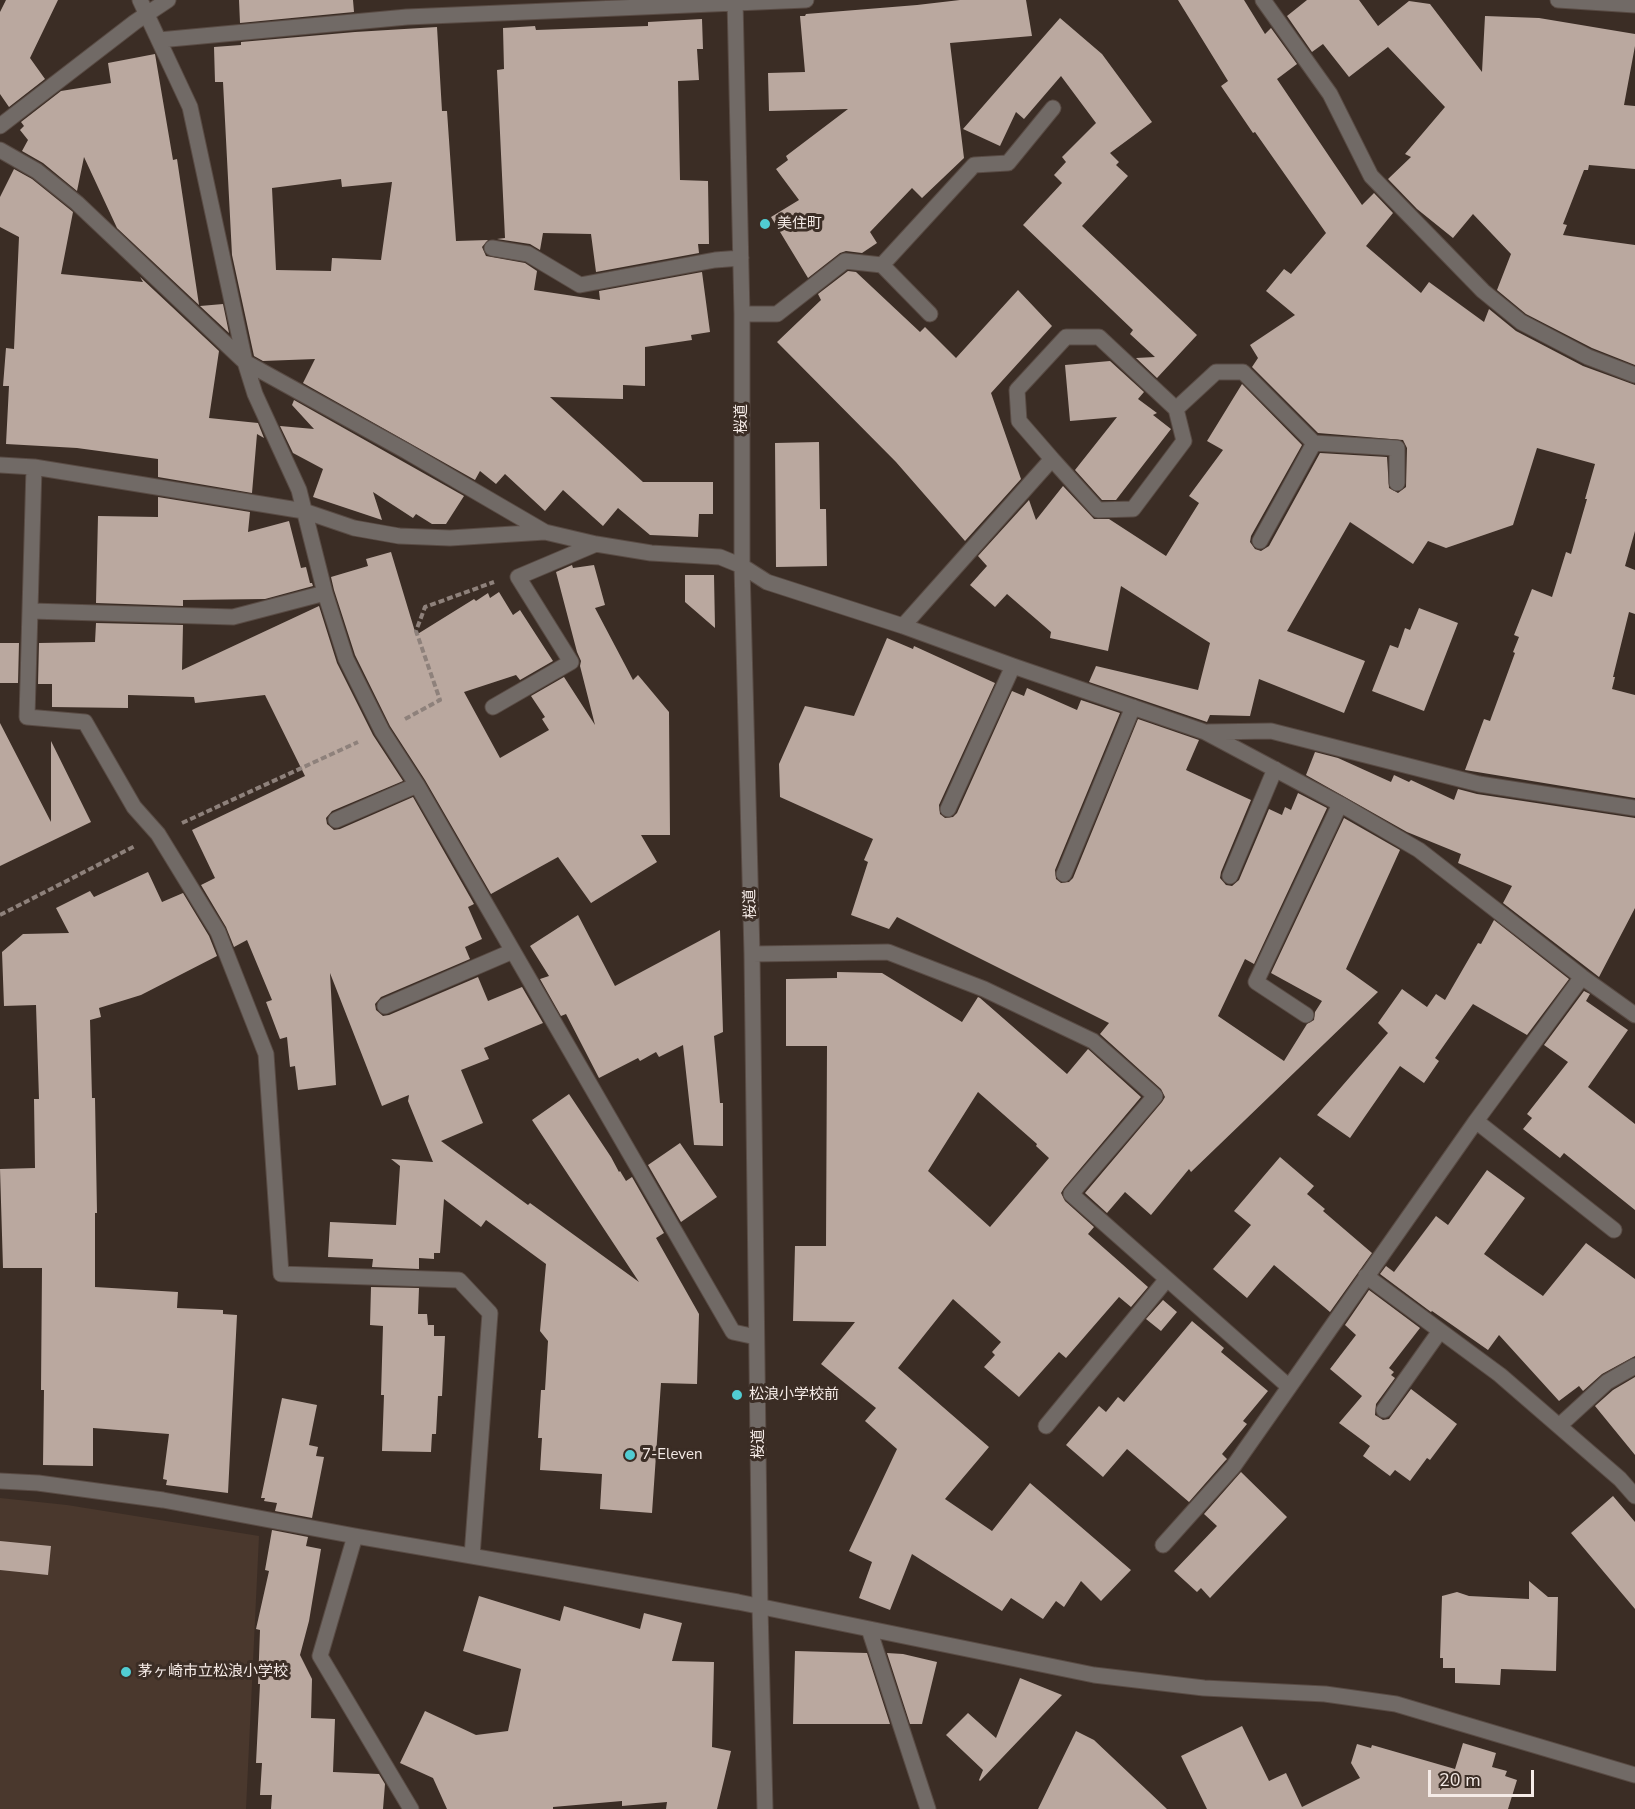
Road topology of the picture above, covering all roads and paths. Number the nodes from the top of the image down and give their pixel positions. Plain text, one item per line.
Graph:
1 (140, 0) edge
2 (168, 0) edge
3 (806, 0) edge
4 (1263, 0) edge
5 (1558, 0) edge
6 (735, 2) edge
7 (1635, 5) edge
8 (146, 15) junction
9 (159, 40) junction
10 (1053, 108) dead end
11 (0, 126) edge
12 (0, 150) edge
13 (492, 248) dead end
14 (741, 258) junction
15 (882, 265) junction
16 (742, 314) junction
17 (930, 314) dead end
18 (245, 362) junction
19 (1635, 375) edge
20 (1176, 409) junction
21 (1314, 443) junction
22 (1052, 459) junction
23 (0, 465) edge
24 (34, 467) junction
25 (1397, 483) dead end
26 (304, 511) junction
27 (545, 532) junction
28 (1260, 541) dead end
29 (596, 544) junction
30 (742, 566) junction
31 (518, 577) junction
32 (325, 593) junction
33 (31, 611) junction
34 (903, 626) junction
35 (1012, 666) junction
36 (1133, 706) junction
37 (493, 707) dead end
38 (382, 731) junction
39 (1205, 732) junction
40 (1275, 769) junction
41 (417, 784) junction
42 (1340, 804) junction
43 (1635, 808) edge
44 (948, 809) dead end
45 (336, 820) dead end
46 (158, 834) junction
47 (1064, 874) dead end
48 (1230, 876) dead end
49 (0, 915) edge
50 (513, 951) junction
51 (752, 954) junction
52 (1582, 977) junction
53 (385, 1006) dead end
54 (1306, 1015) dead end
55 (1635, 1015) edge
56 (1476, 1121) junction
57 (1614, 1230) dead end
58 (1366, 1276) junction
59 (1167, 1279) junction
60 (1440, 1331) junction
61 (756, 1337) junction
62 (1635, 1366) edge
63 (1288, 1386) junction
64 (1384, 1410) dead end
65 (1560, 1425) junction
66 (1046, 1426) dead end
67 (0, 1481) edge
68 (1635, 1496) edge
69 (355, 1536) junction
70 (1163, 1545) dead end
71 (472, 1556) junction
72 (760, 1607) junction
73 (869, 1629) junction
74 (1635, 1775) edge
75 (411, 1809) edge
76 (765, 1809) edge
77 (928, 1809) edge

1 - 8 street
2 - 8 street
3 - 6 street
4 - 19 street
5 - 7 street
6 - 9 street
6 - 14 street, 桜道
8 - 9 street
8 - 11 street
9 - 18 street
10 - 15 street
12 - 18 street
13 - 14 street
14 - 16 street, 桜道
15 - 16 street
15 - 17 street
16 - 30 street, 桜道
18 - 26 street
18 - 27 street
20 - 21 street
20 - 22 street
20 - 22 street
21 - 25 street
21 - 28 street
22 - 34 street
23 - 24 street
24 - 26 street
24 - 33 street
26 - 27 street
26 - 32 street
27 - 29 street
29 - 30 street
29 - 31 street
30 - 34 street
30 - 51 street, 桜道
31 - 37 street
31 - 38 path
32 - 33 street
32 - 38 street
33 - 46 street
34 - 35 street
35 - 36 street
35 - 44 street
36 - 39 street
36 - 47 street
38 - 41 street
38 - 46 path
39 - 40 street
39 - 43 street
40 - 42 street
40 - 48 street
41 - 45 street
41 - 50 street
42 - 52 street
42 - 54 street
46 - 49 path
46 - 71 street
50 - 53 street
50 - 61 street
51 - 59 street
51 - 61 street, 桜道
52 - 55 street
52 - 56 street
56 - 57 street
56 - 58 street
58 - 60 street
58 - 63 street
59 - 63 street
59 - 66 street
60 - 64 street
60 - 65 street
61 - 72 street, 桜道
62 - 65 street
63 - 70 street
65 - 68 street
67 - 69 street
69 - 71 street
69 - 75 street
71 - 72 street
72 - 73 street
72 - 76 street, 桜道
73 - 74 street
73 - 77 street

